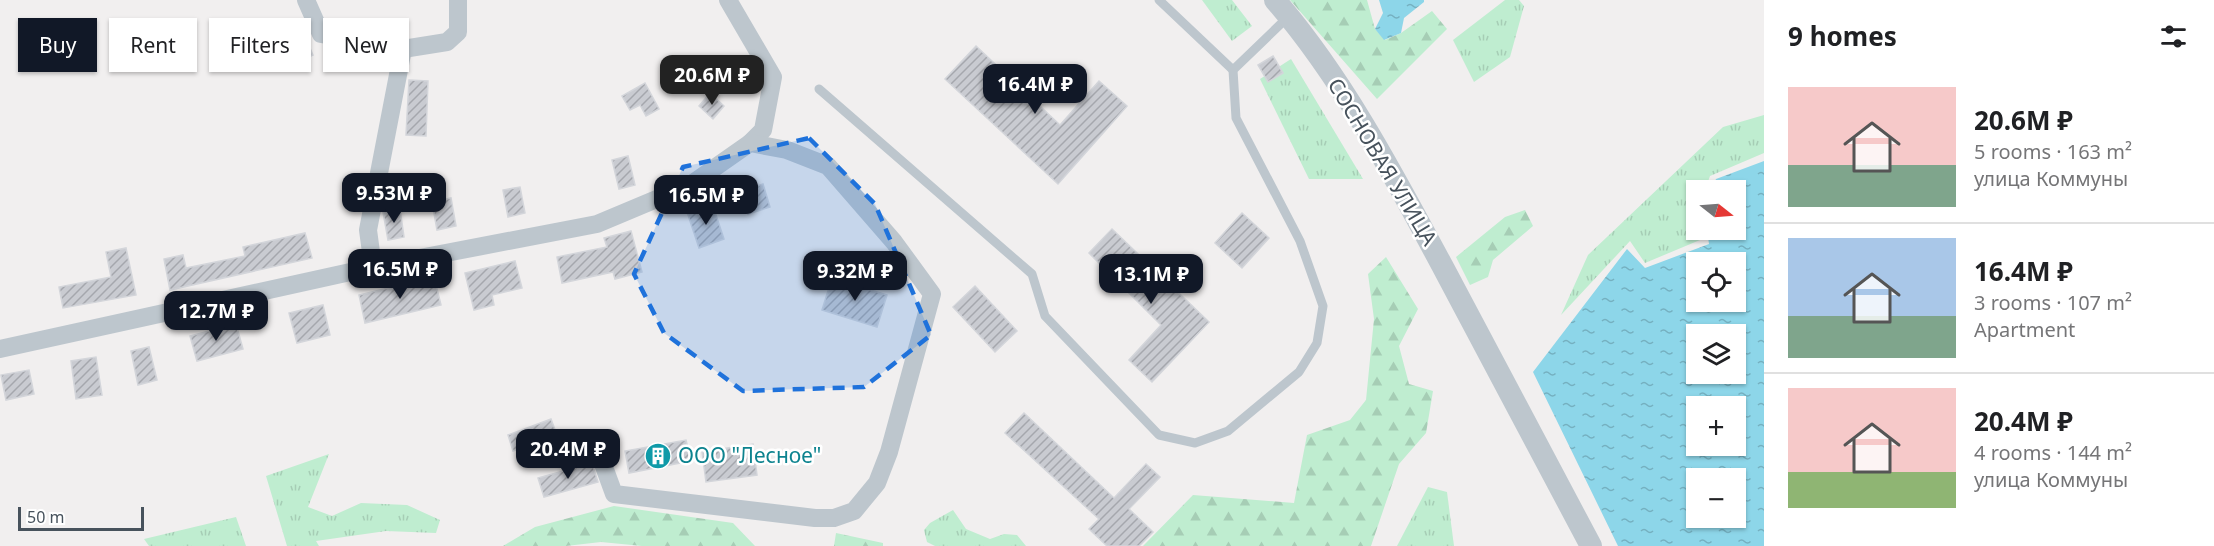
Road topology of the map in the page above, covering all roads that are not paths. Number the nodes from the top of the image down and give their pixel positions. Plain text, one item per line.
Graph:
1 (306, 0) edge
2 (458, 0) edge
3 (728, 0) edge
4 (1159, 0) edge
5 (1282, 8) edge
6 (323, 34) edge
7 (409, 48) edge
8 (1233, 70) junction
9 (399, 72) edge
10 (819, 89) dead end
11 (750, 143) junction
12 (373, 267) junction
13 (0, 349) edge
14 (603, 464) dead end
15 (1591, 546) edge

1 - 6 street
2 - 7 street
3 - 11 street
4 - 8 lane
5 - 8 lane
5 - 15 street, СОСНОВАЯ УЛИЦА
8 - 10 lane
9 - 12 street
11 - 12 street
11 - 14 street
12 - 13 street

